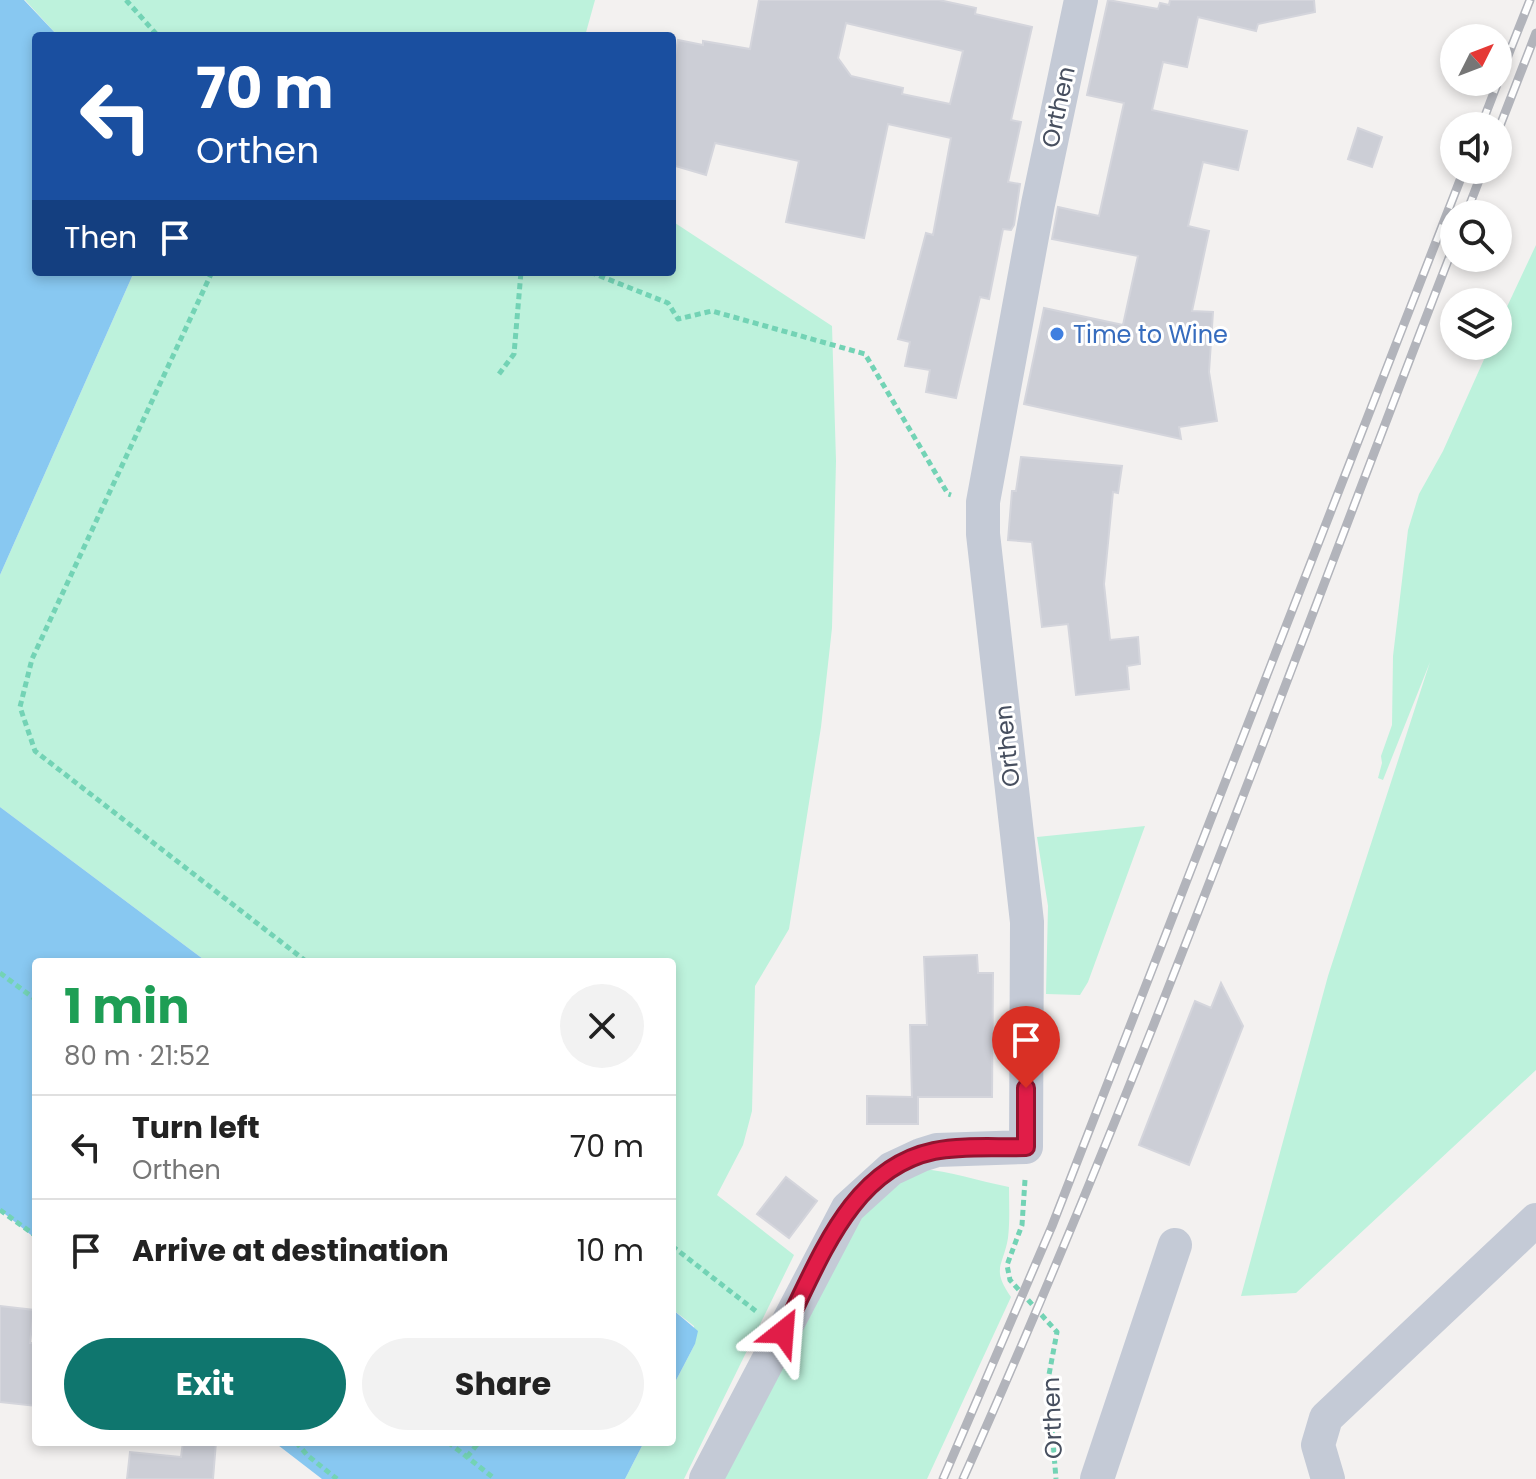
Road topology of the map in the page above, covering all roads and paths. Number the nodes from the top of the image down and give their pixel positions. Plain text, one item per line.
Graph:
1 (126, 0) edge
2 (1081, 0) edge
3 (154, 32) edge
4 (210, 276) edge
5 (521, 276) edge
6 (600, 276) edge
7 (499, 374) dead end
8 (983, 502) junction
9 (302, 958) edge
10 (0, 973) edge
11 (32, 997) edge
12 (1026, 1147) junction
13 (0, 1210) edge
14 (1536, 1220) edge
15 (32, 1233) edge
16 (1175, 1245) dead end
17 (676, 1249) edge
18 (783, 1332) junction
19 (299, 1446) edge
20 (453, 1446) edge
21 (476, 1446) edge
22 (467, 1457) junction
23 (337, 1479) edge
24 (495, 1479) edge
25 (706, 1479) edge
26 (1056, 1479) edge
27 (1097, 1479) edge
28 (1328, 1479) edge

1 - 3 path
2 - 8 street, Orthen
4 - 9 path
5 - 7 path
6 - 8 path
8 - 12 street, Orthen
10 - 11 path
12 - 18 street
12 - 26 path, Orthen
13 - 15 path
14 - 28 street
16 - 27 street
17 - 18 path
18 - 25 street
19 - 23 path
20 - 22 path
21 - 22 path
22 - 24 path

